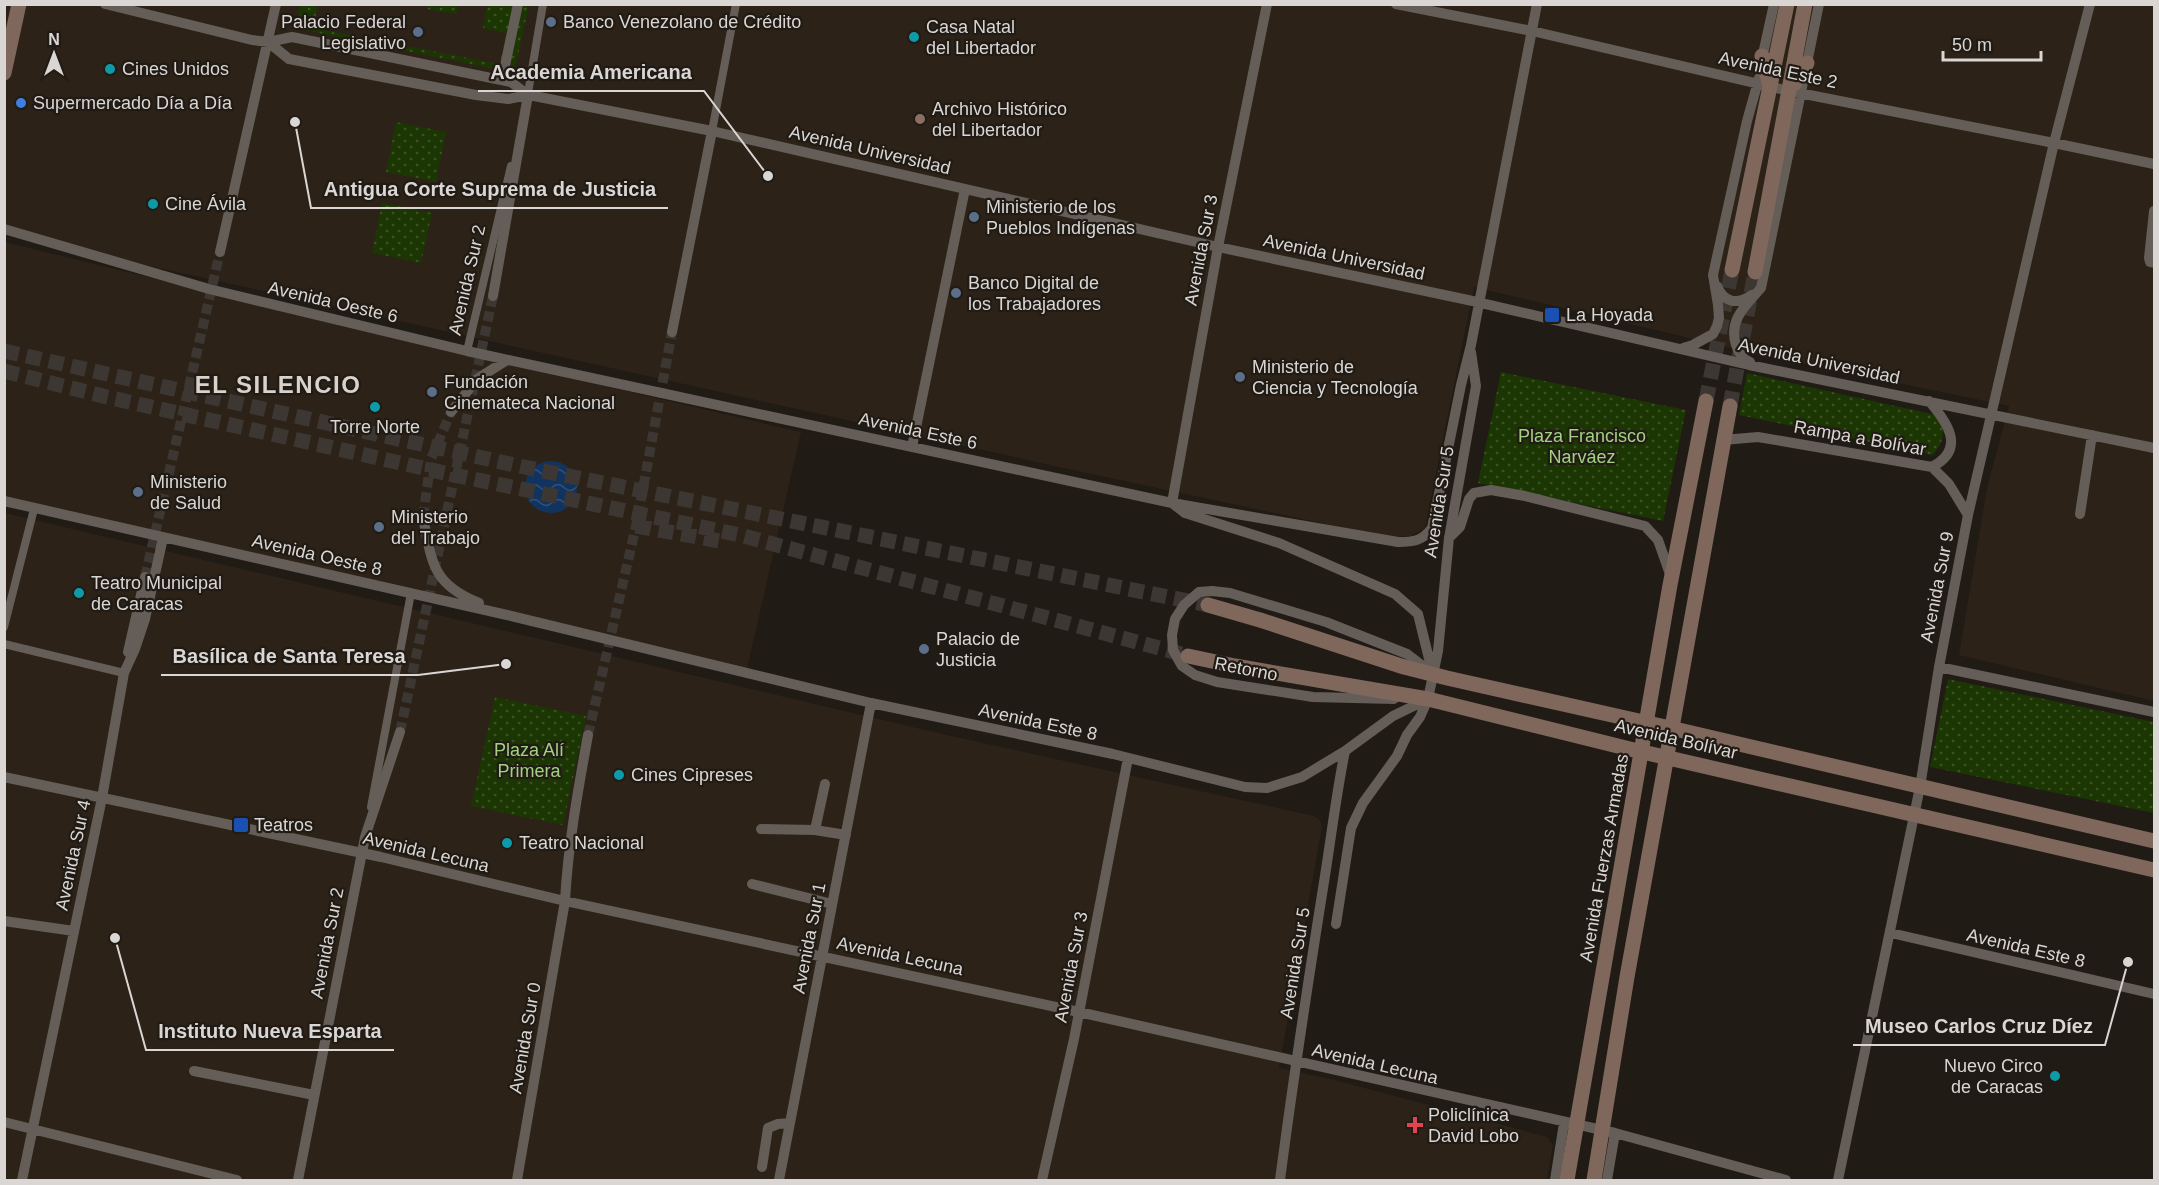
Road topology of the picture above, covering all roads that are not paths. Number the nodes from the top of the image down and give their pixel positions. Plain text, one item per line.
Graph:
1 (19, 4) edge
2 (105, 4) edge
3 (276, 4) edge
4 (518, 4) edge
5 (543, 4) edge
6 (736, 4) edge
7 (1267, 4) edge
8 (1396, 4) edge
9 (1537, 4) edge
10 (1774, 4) edge
11 (1786, 4) edge
12 (1805, 4) edge
13 (1819, 4) edge
14 (2090, 4) edge
15 (1532, 31) junction
16 (268, 42) junction
17 (1770, 54) junction
18 (1801, 59) junction
19 (4, 73) edge
20 (502, 80) junction
21 (1764, 86) junction
22 (1795, 92) junction
23 (528, 95) junction
24 (712, 131) junction
25 (2054, 143) junction
26 (2154, 164) edge
27 (965, 189) junction
28 (2154, 211) edge
29 (4, 230) edge
30 (1218, 247) junction
31 (220, 252) tunnel mouth
32 (2154, 263) edge
33 (1732, 270) tunnel mouth
34 (1755, 272) tunnel mouth
35 (1713, 274) junction
36 (1761, 288) junction
37 (494, 296) tunnel mouth
38 (1479, 303) junction
39 (672, 332) tunnel mouth
40 (1471, 345) junction
41 (1679, 348) junction
42 (467, 351) junction
43 (507, 360) junction
44 (1764, 368) junction
45 (657, 393) joint
46 (1706, 401) tunnel mouth
47 (1929, 401) junction
48 (1730, 406) tunnel mouth
49 (451, 412) tunnel mouth
50 (1990, 413) junction
51 (2092, 435) junction
52 (1723, 440) junction
53 (912, 447) junction
54 (2154, 448) edge
55 (1932, 467) junction
56 (4, 501) edge
57 (1172, 503) junction
58 (34, 509) junction
59 (2080, 514) dead end
60 (1968, 515) junction
61 (423, 517) tunnel mouth
62 (1426, 535) joint
63 (163, 538) junction
64 (1449, 538) junction
65 (145, 577) tunnel mouth
66 (1670, 585) junction
67 (411, 593) junction
68 (1208, 605) tunnel mouth
69 (507, 615) junction
70 (4, 627) edge
71 (622, 643) joint
72 (4, 644) edge
73 (1188, 656) tunnel mouth
74 (1939, 667) junction
75 (124, 673) junction
76 (1433, 675) junction
77 (1428, 699) junction
78 (871, 703) junction
79 (2154, 712) edge
80 (399, 732) tunnel mouth
81 (588, 735) tunnel mouth
82 (1345, 752) junction
83 (1128, 758) junction
84 (4, 777) edge
85 (825, 784) dead end
86 (1920, 787) junction
87 (102, 798) junction
88 (1914, 814) junction
89 (761, 829) dead end
90 (815, 830) junction
91 (846, 835) junction
92 (365, 837) junction
93 (2154, 841) edge
94 (362, 853) junction
95 (2154, 870) edge
96 (752, 884) dead end
97 (565, 901) junction
98 (832, 904) junction
99 (4, 921) edge
100 (1336, 924) dead end
101 (74, 931) junction
102 (1891, 933) junction
103 (822, 956) junction
104 (2154, 994) edge
105 (1079, 1012) junction
106 (1296, 1062) junction
107 (194, 1071) dead end
108 (314, 1095) junction
109 (4, 1122) edge
110 (790, 1123) junction
111 (1567, 1124) junction
112 (31, 1130) junction
113 (1611, 1133) junction
114 (762, 1167) dead end
115 (22, 1180) edge
116 (237, 1180) edge
117 (298, 1180) edge
118 (517, 1180) edge
119 (779, 1180) edge
120 (1042, 1180) edge
121 (1280, 1180) edge
122 (1555, 1180) edge
123 (1568, 1180) edge
124 (1594, 1180) edge
125 (1607, 1180) edge
126 (1786, 1180) edge
127 (1838, 1180) edge

1 - 19 main road
2 - 16 street, Avenida Universidad
3 - 16 street
4 - 20 street
5 - 23 street, Avenida Sur 2
6 - 24 street
7 - 30 street, Avenida Sur 3
8 - 15 street, Avenida Este 2
9 - 15 street, Avenida Sur 5
10 - 17 street
11 - 17 main road
12 - 18 main road
13 - 18 street
14 - 25 street, Avenida Sur 9
15 - 21 street, Avenida Este 2
15 - 38 street, Avenida Sur 5
16 - 20 street, Avenida Universidad
16 - 23 street, Avenida Universidad
16 - 31 street
17 - 21 main road
18 - 22 main road
20 - 23 street, Avenida Universidad
21 - 22 street, Avenida Este 2
21 - 33 main road
21 - 35 street
22 - 25 street, Avenida Este 2
22 - 34 main road
22 - 36 street
23 - 24 street, Avenida Universidad
23 - 37 street
23 - 42 street, Avenida Sur 2
24 - 27 street, Avenida Universidad
24 - 39 street
25 - 26 street, Avenida Este 2
25 - 50 street, Avenida Sur 9
27 - 30 street, Avenida Universidad
27 - 53 street
28 - 32 street
29 - 42 street, Avenida Oeste 6
30 - 38 street, Avenida Universidad
30 - 57 street, Avenida Sur 3
35 - 36 street
35 - 41 street
36 - 44 street
38 - 40 street, Avenida Sur 5
38 - 41 street, Avenida Universidad
40 - 62 street, Avenida Sur 5
40 - 64 street, Avenida Sur 5
41 - 44 street, Avenida Universidad
42 - 43 street, Avenida Oeste 6
43 - 45 street, Avenida Oeste 6
43 - 49 street
44 - 47 street, Avenida Universidad
45 - 53 street, Avenida Este 6
46 - 66 main road, Avenida Fuerzas Armadas
47 - 50 street, Avenida Universidad
47 - 55 street
48 - 52 main road
50 - 51 street, Avenida Universidad
50 - 60 street, Avenida Sur 9
51 - 54 street, Avenida Universidad
51 - 59 street
52 - 55 street, Rampa a Bolívar
52 - 124 main road
53 - 57 street, Avenida Este 6
55 - 60 street, Rampa a Bolívar
56 - 58 street, Avenida Oeste 8
57 - 62 street, Avenida Este 6
57 - 76 street, Avenida Este 6
58 - 63 street, Avenida Oeste 8
58 - 70 street
60 - 74 street, Avenida Sur 9
61 - 69 street
63 - 67 street, Avenida Oeste 8
63 - 75 street, Avenida Sur 4
64 - 66 street
64 - 76 street, Avenida Sur 5
65 - 75 street
66 - 123 main road, Avenida Fuerzas Armadas
67 - 69 street, Avenida Oeste 8
67 - 92 street
68 - 76 main road, Avenida Bolívar
69 - 71 street, Avenida Oeste 8
71 - 78 street, Avenida Este 8
72 - 75 street
73 - 77 main road, Avenida Bolívar
74 - 79 street
74 - 86 street, Avenida Sur 9
75 - 87 street, Avenida Sur 4
76 - 77 street, Avenida Sur 5
76 - 77 street, Retorno
76 - 86 main road, Avenida Bolívar
77 - 82 street, Avenida Este 8
77 - 88 main road, Avenida Bolívar
77 - 100 street, Avenida Sur 5
78 - 83 street, Avenida Este 8
78 - 91 street, Avenida Sur 1
80 - 92 street, Avenida Sur 2
81 - 97 street, Avenida Sur 0
82 - 83 street, Avenida Este 8
82 - 106 street, Avenida Sur 5
83 - 105 street, Avenida Sur 3
84 - 87 street, Avenida Lecuna
85 - 90 street
86 - 88 street, Avenida Sur 9
86 - 93 main road, Avenida Bolívar
87 - 94 street, Avenida Lecuna
87 - 101 street, Avenida Sur 4
88 - 95 main road, Avenida Bolívar
88 - 102 street, Avenida Sur 9
89 - 90 street
90 - 91 street
91 - 98 street, Avenida Sur 1
92 - 94 street, Avenida Sur 2
94 - 97 street, Avenida Lecuna
94 - 108 street, Avenida Sur 2
96 - 98 street
97 - 103 street, Avenida Lecuna
97 - 118 street, Avenida Sur 0
98 - 103 street, Avenida Sur 1
99 - 101 street
101 - 112 street, Avenida Sur 4
102 - 104 street, Avenida Este 8
102 - 127 street, Avenida Sur 9
103 - 105 street, Avenida Lecuna
103 - 110 street, Avenida Sur 1
105 - 106 street, Avenida Lecuna
105 - 120 street, Avenida Sur 3
106 - 111 street, Avenida Lecuna
106 - 121 street, Avenida Sur 5
107 - 108 street
108 - 117 street, Avenida Sur 2
109 - 112 street
110 - 114 street
110 - 119 street, Avenida Sur 1
111 - 113 street, Avenida Lecuna
111 - 122 street
112 - 115 street, Avenida Sur 4
112 - 116 street
113 - 125 street
113 - 126 street, Avenida Lecuna

